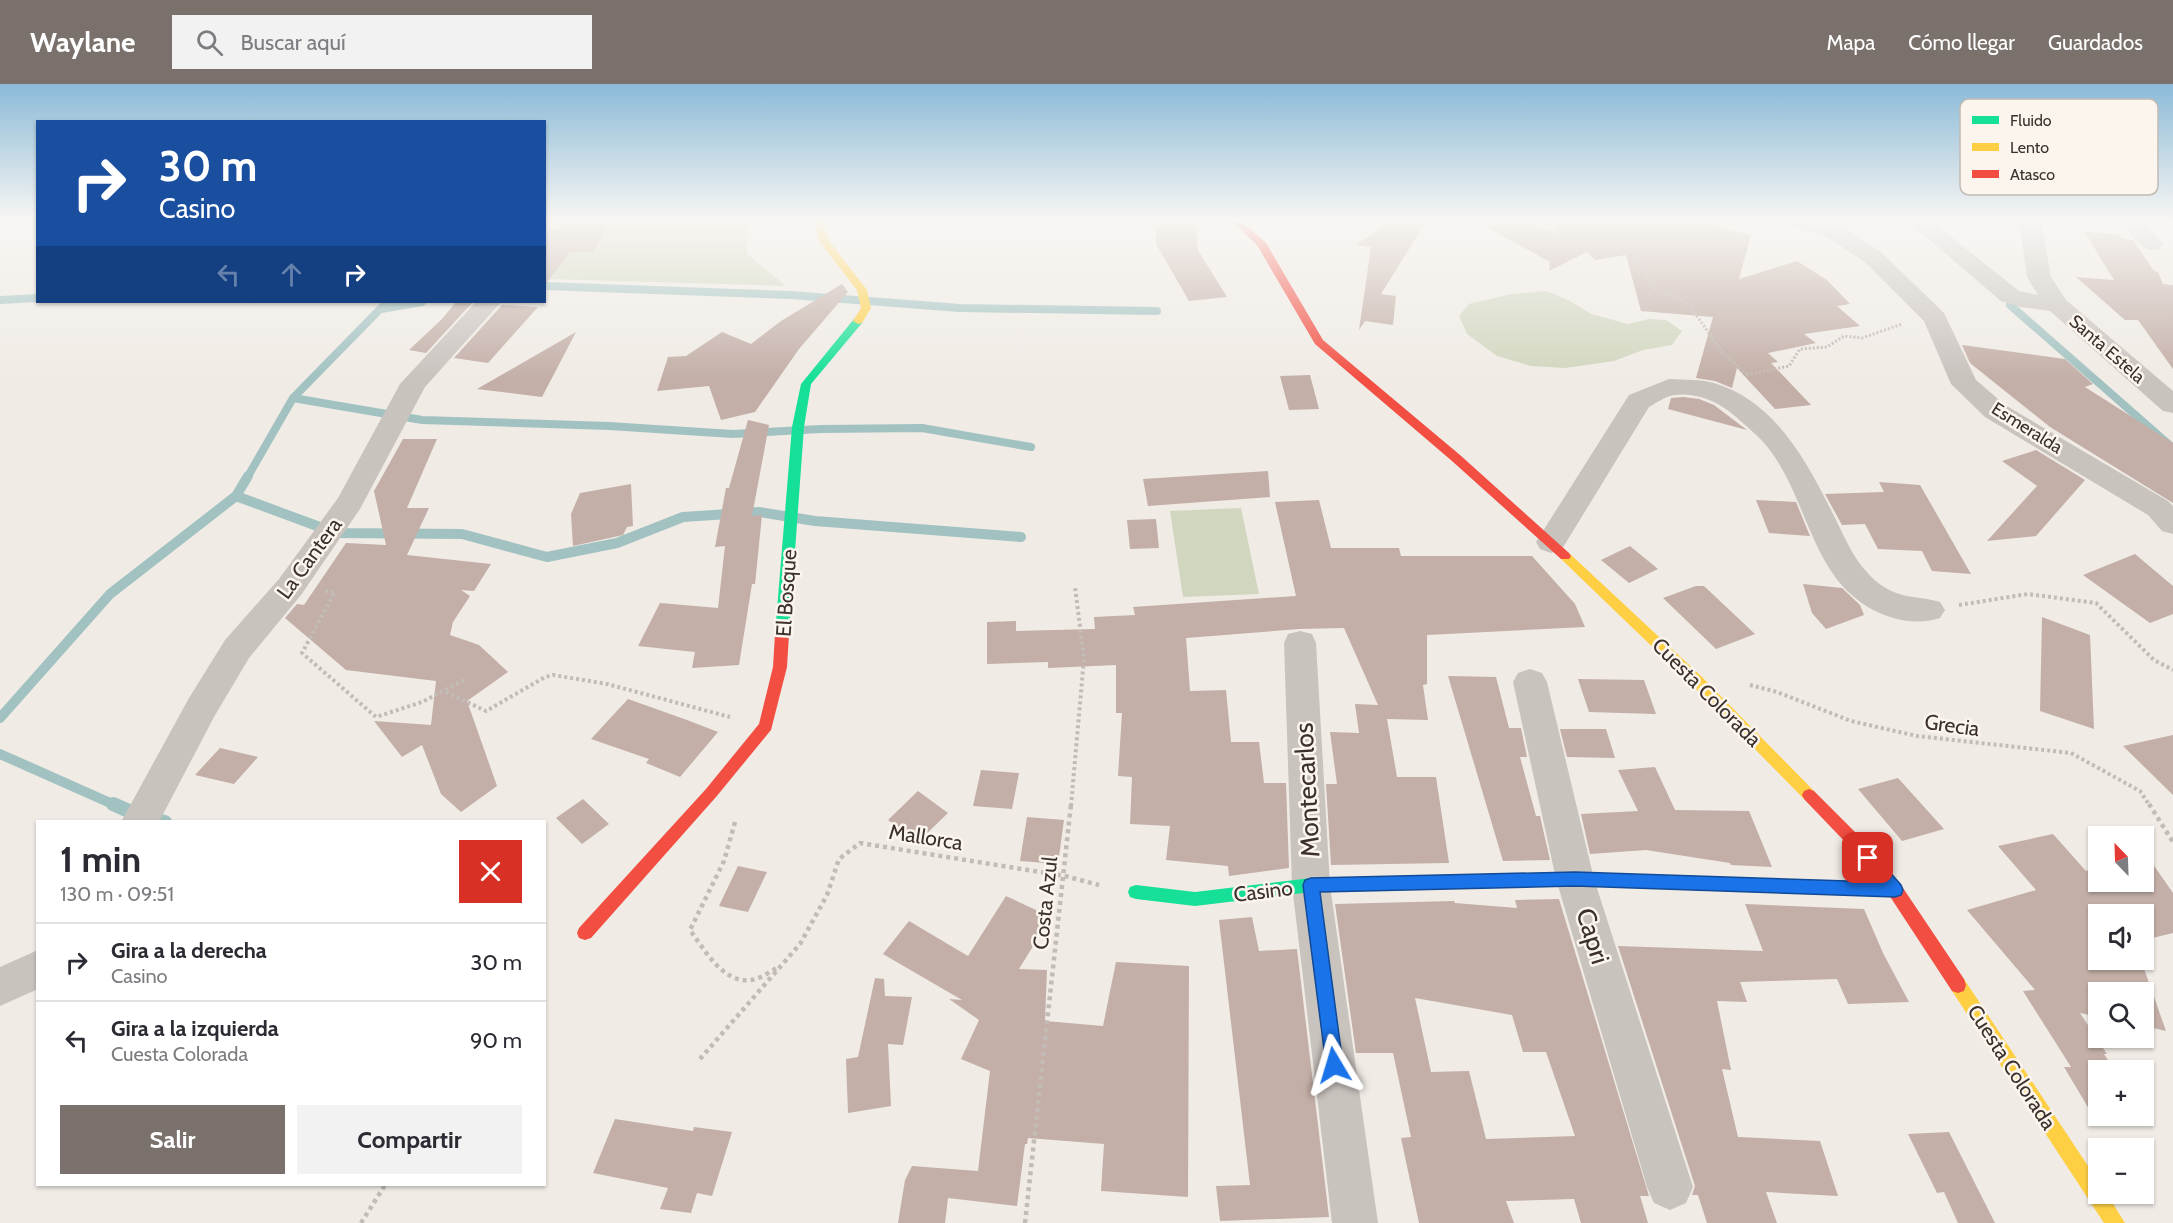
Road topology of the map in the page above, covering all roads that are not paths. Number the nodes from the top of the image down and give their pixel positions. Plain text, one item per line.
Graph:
1 (849, 273) edge
2 (1278, 273) edge
3 (1889, 273) edge
4 (1982, 273) edge
5 (2038, 273) edge
6 (488, 303) edge
7 (2057, 305) junction
8 (2173, 405) edge
9 (2173, 524) edge
10 (1551, 542) junction
11 (1929, 610) road end
12 (1300, 643) dead end
13 (1530, 681) dead end
14 (141, 820) edge
15 (1575, 879) junction
16 (1311, 885) junction
17 (1895, 890) junction
18 (1136, 892) road end
19 (585, 933) dead end
20 (36, 970) edge
21 (0, 987) edge
22 (1670, 1187) dead end
23 (1355, 1223) edge
24 (2115, 1223) edge

1 - 19 street, El Bosque
2 - 10 street, Cuesta Colorada
3 - 9 street, Esmeralda
4 - 7 street
5 - 7 street, Santa Estela
6 - 14 street, La Cantera
7 - 8 street, Santa Estela
10 - 11 street
10 - 17 street, Cuesta Colorada
12 - 16 street, Montecarlos
13 - 15 street, Capri
15 - 16 street, Casino
15 - 17 street, Casino
15 - 22 street, Capri
16 - 18 street, Casino
16 - 23 street, Montecarlos
17 - 24 street, Cuesta Colorada
20 - 21 street

